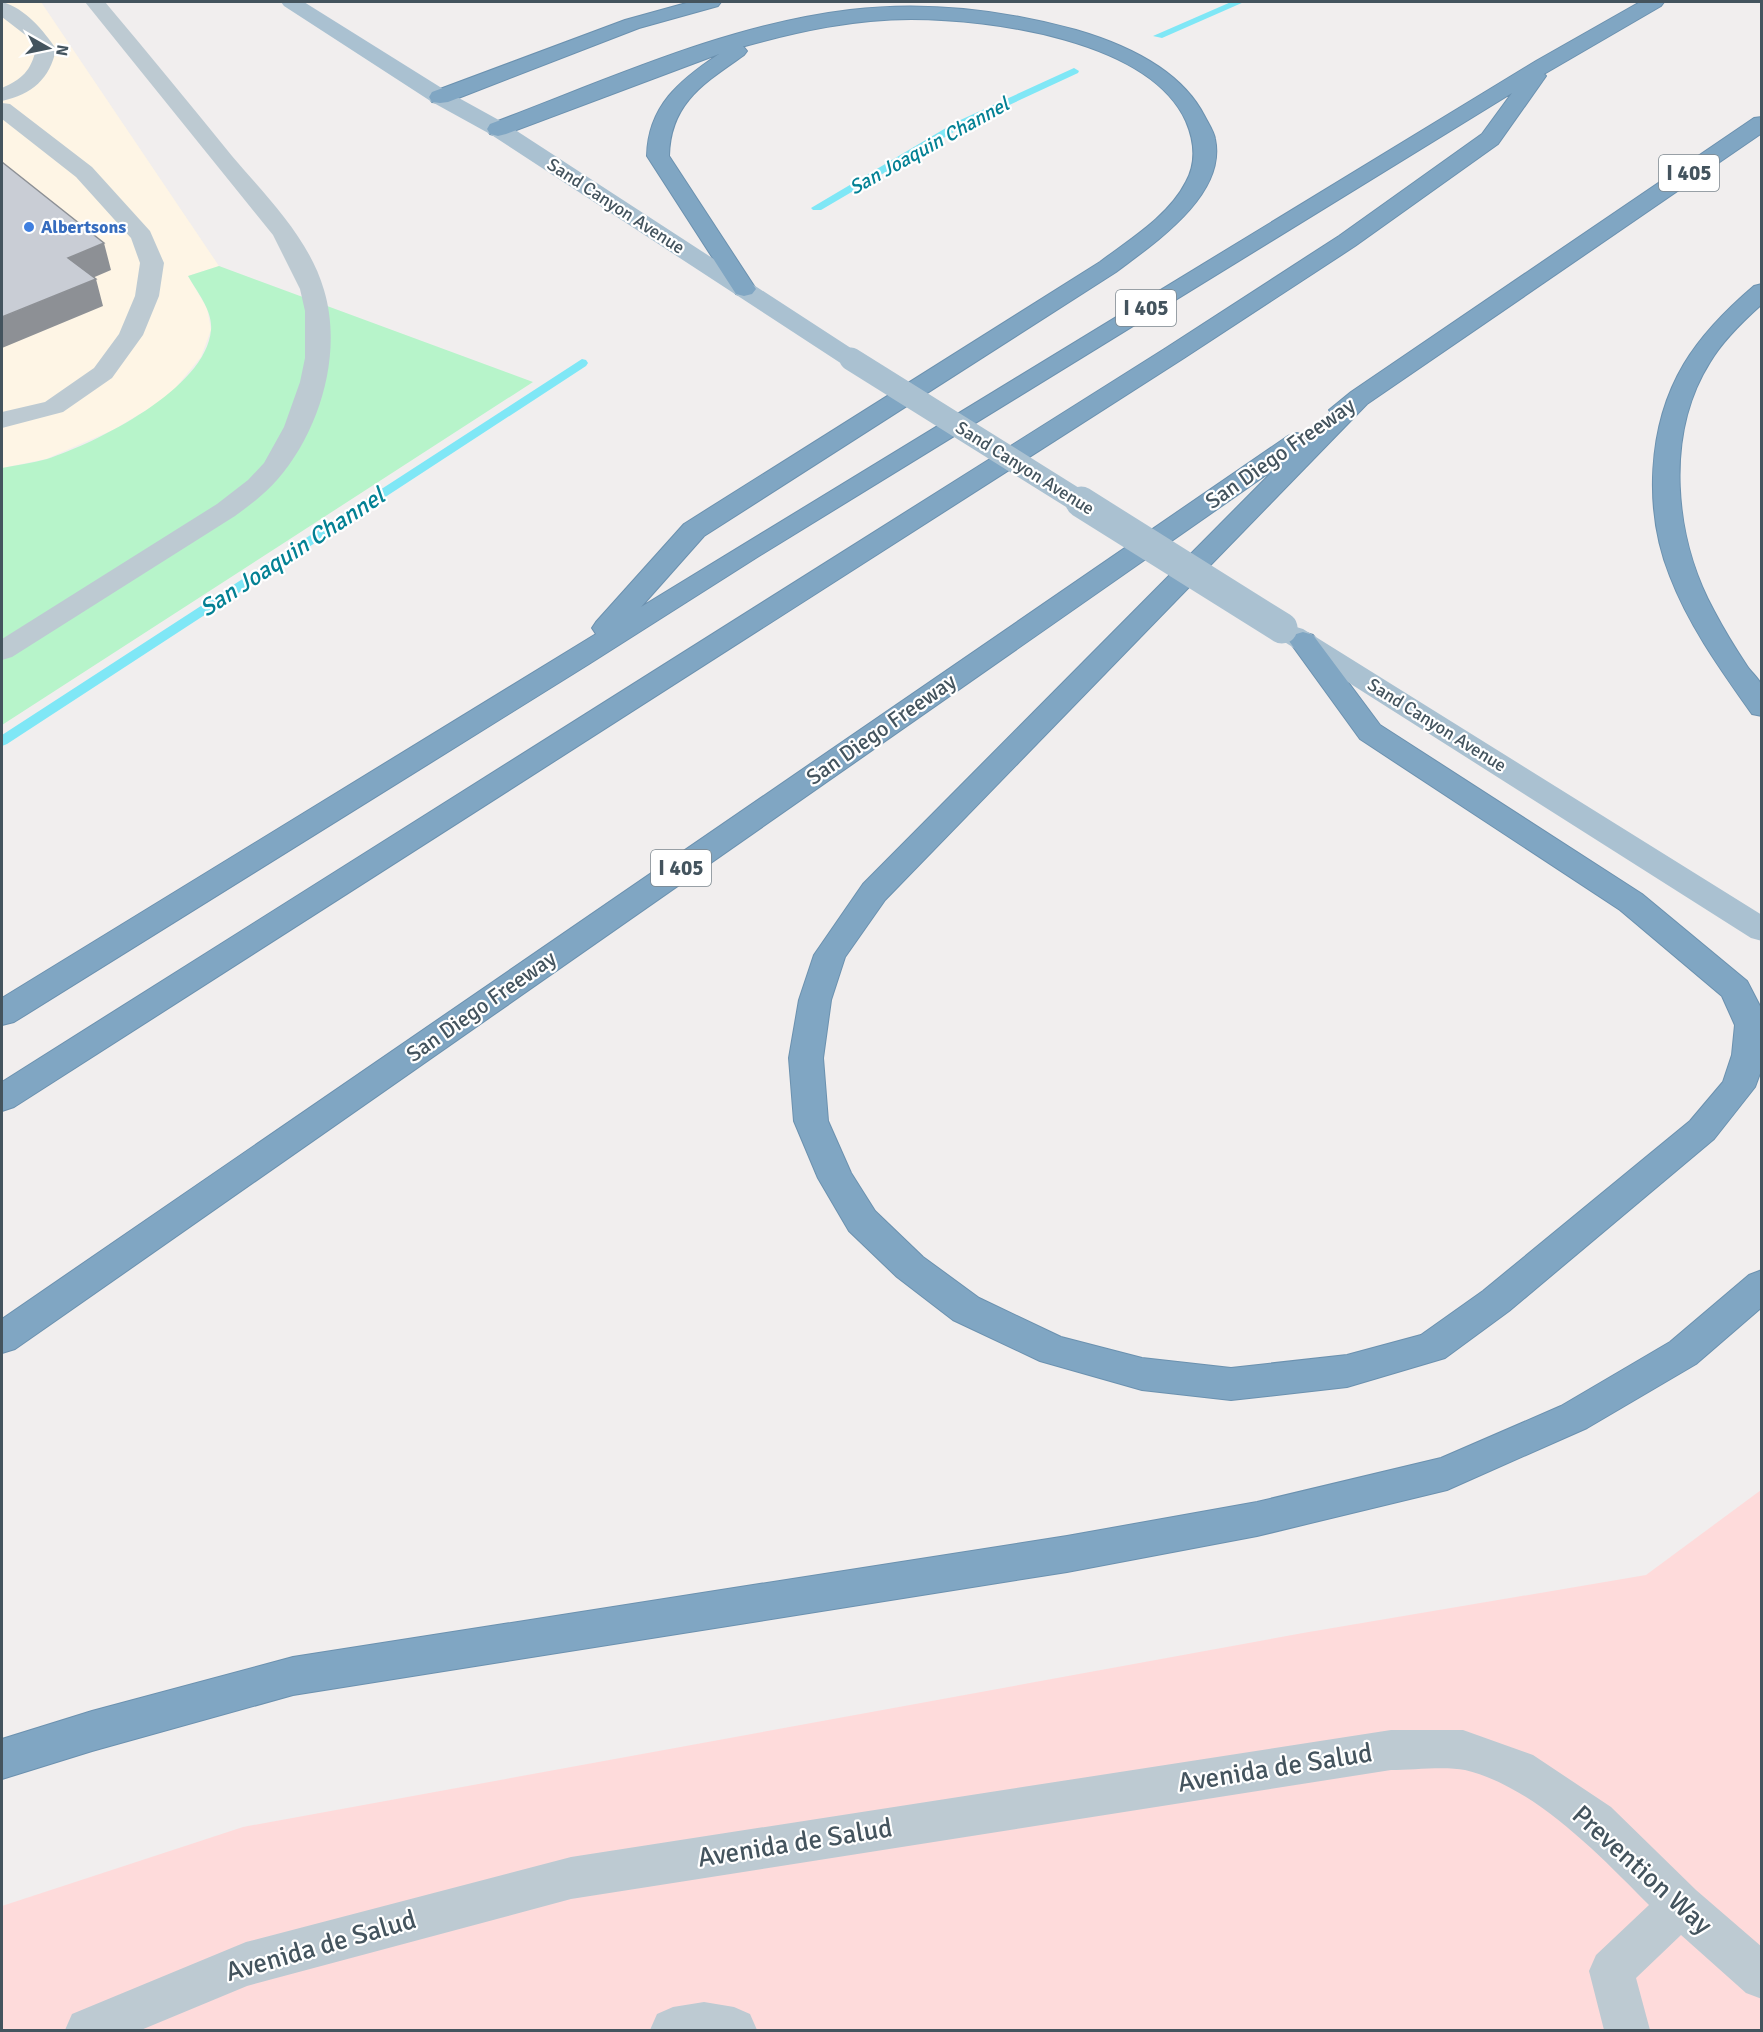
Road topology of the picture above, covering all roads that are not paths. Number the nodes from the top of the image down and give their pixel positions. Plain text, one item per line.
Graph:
1 (95, 2) edge
2 (291, 2) edge
3 (711, 2) edge
4 (1654, 2) edge
5 (2, 8) edge
6 (759, 36) junction
7 (1544, 65) junction
8 (2, 95) edge
9 (440, 97) junction
10 (2, 109) edge
11 (1761, 123) edge
12 (498, 129) junction
13 (744, 289) junction
14 (1761, 291) edge
15 (1360, 397) junction
16 (2, 420) edge
17 (1292, 635) junction
18 (2, 651) edge
19 (579, 658) junction
20 (1761, 707) edge
21 (1761, 930) edge
22 (2, 1013) edge
23 (2, 1098) edge
24 (1761, 1285) edge
25 (2, 1338) edge
26 (2, 1759) edge
27 (1518, 1769) joint
28 (1680, 1905) junction
29 (1761, 1977) edge
30 (88, 2031) edge
31 (673, 2031) edge
32 (734, 2031) edge
33 (1627, 2031) edge

1 - 18 street
2 - 9 main road, Sand Canyon Avenue
3 - 9 highway
4 - 7 highway, I 405
5 - 8 street
6 - 12 highway
6 - 13 highway
6 - 19 highway
7 - 19 highway, I 405
7 - 23 highway
9 - 12 main road, Sand Canyon Avenue
10 - 16 street
11 - 15 highway, San Diego Freeway / I 405
12 - 13 main road, Sand Canyon Avenue
13 - 17 main road, Sand Canyon Avenue, bridge
14 - 20 highway
15 - 17 highway
15 - 25 highway, San Diego Freeway / I 405
17 - 21 main road, Sand Canyon Avenue
19 - 22 highway, I 405
24 - 26 highway
27 - 28 street, Prevention Way
27 - 30 street, Avenida de Salud
28 - 29 street, Prevention Way
28 - 33 street
31 - 32 street

